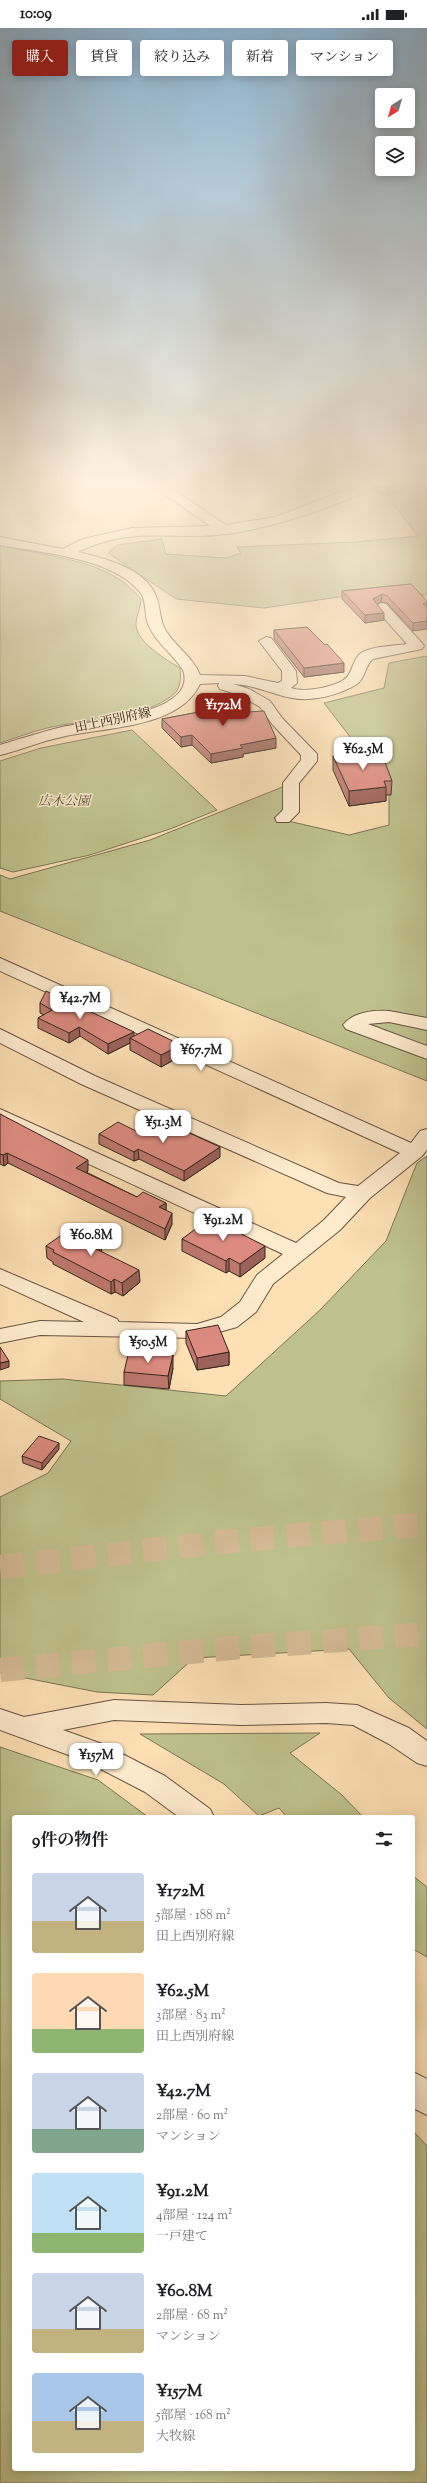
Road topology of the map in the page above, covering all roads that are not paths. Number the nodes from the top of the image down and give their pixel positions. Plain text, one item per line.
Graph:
1 (149, 597) edge
2 (381, 607) edge
3 (266, 641) dead end
4 (193, 680) junction
5 (278, 689) junction
6 (0, 750) edge
7 (283, 818) dead end
8 (0, 964) edge
9 (427, 1024) edge
10 (0, 1035) edge
11 (427, 1053) edge
12 (0, 1115) edge
13 (427, 1135) edge
14 (415, 1152) junction
15 (362, 1193) junction
16 (299, 1253) junction
17 (0, 1276) edge
18 (118, 1328) junction
19 (0, 1336) edge
20 (12, 1723) edge
21 (427, 1755) edge
22 (197, 1815) edge
23 (415, 2088) edge
24 (427, 2101) edge

1 - 4 street
2 - 5 street
3 - 5 street
4 - 5 street
4 - 6 street, 田上西別府線
4 - 7 street
8 - 14 street
9 - 11 street
10 - 15 street
12 - 16 street
13 - 14 street
14 - 15 street
15 - 16 street
16 - 18 street
17 - 18 street
18 - 19 street
20 - 21 street
20 - 22 street
23 - 24 street

